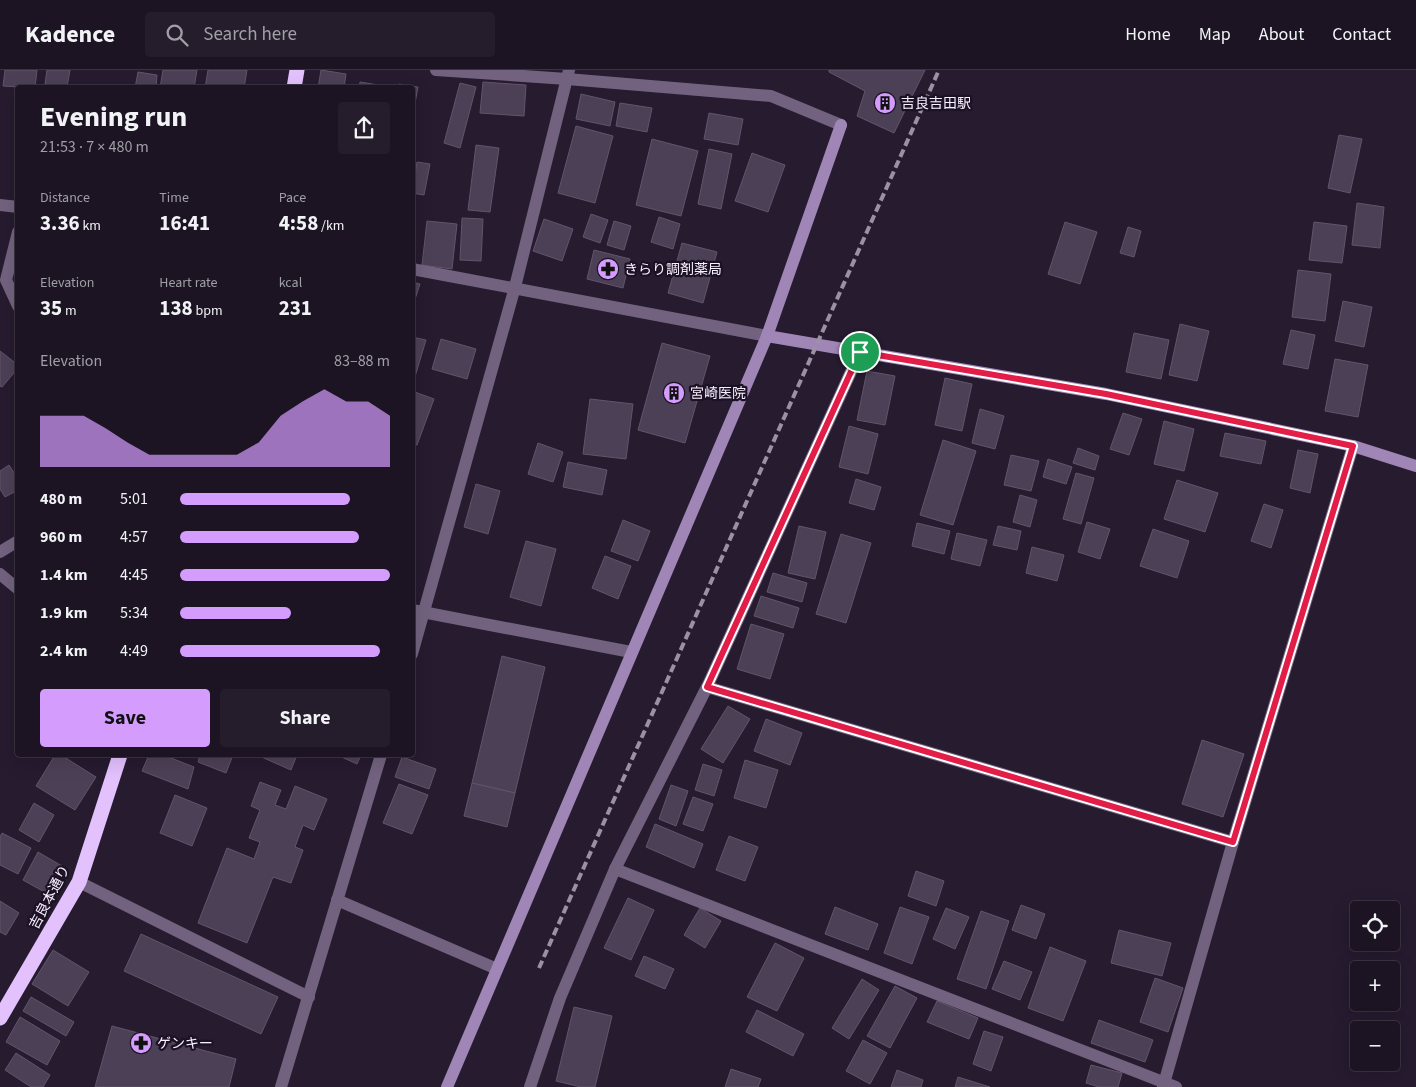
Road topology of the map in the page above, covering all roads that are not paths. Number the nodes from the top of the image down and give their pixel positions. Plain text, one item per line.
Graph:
1 (297, 70) edge
2 (436, 70) edge
3 (568, 74) edge
4 (294, 85) edge
5 (0, 205) edge
6 (15, 207) edge
7 (15, 244) edge
8 (415, 270) edge
9 (515, 287) junction
10 (15, 300) edge
11 (767, 336) junction
12 (860, 352) junction
13 (1353, 446) junction
14 (1416, 466) edge
15 (15, 543) edge
16 (0, 552) edge
17 (0, 574) edge
18 (15, 586) edge
19 (419, 612) edge
20 (415, 636) edge
21 (631, 652) junction
22 (707, 687) junction
23 (119, 757) edge
24 (380, 757) edge
25 (1233, 842) junction
26 (615, 869) junction
27 (79, 882) junction
28 (337, 900) junction
29 (497, 969) junction
30 (309, 997) junction
31 (0, 1018) edge
32 (1168, 1085) edge
33 (281, 1087) edge
34 (447, 1087) edge
35 (530, 1087) edge

1 - 4 highway
2 - 3 street
3 - 9 street
3 - 11 street
5 - 6 street
7 - 10 street
8 - 9 street
9 - 11 street
9 - 19 street
11 - 12 street
11 - 21 street
12 - 13 street
12 - 22 street
13 - 14 street
13 - 25 street
15 - 16 street
17 - 18 street
19 - 20 street
19 - 21 street
21 - 29 street
22 - 25 street
22 - 26 street
23 - 27 highway, 吉良本通り
24 - 28 street
25 - 32 street
26 - 32 street
26 - 35 street
27 - 30 street
27 - 31 highway, 吉良本通り
28 - 29 street
28 - 30 street
29 - 34 street
30 - 33 street

